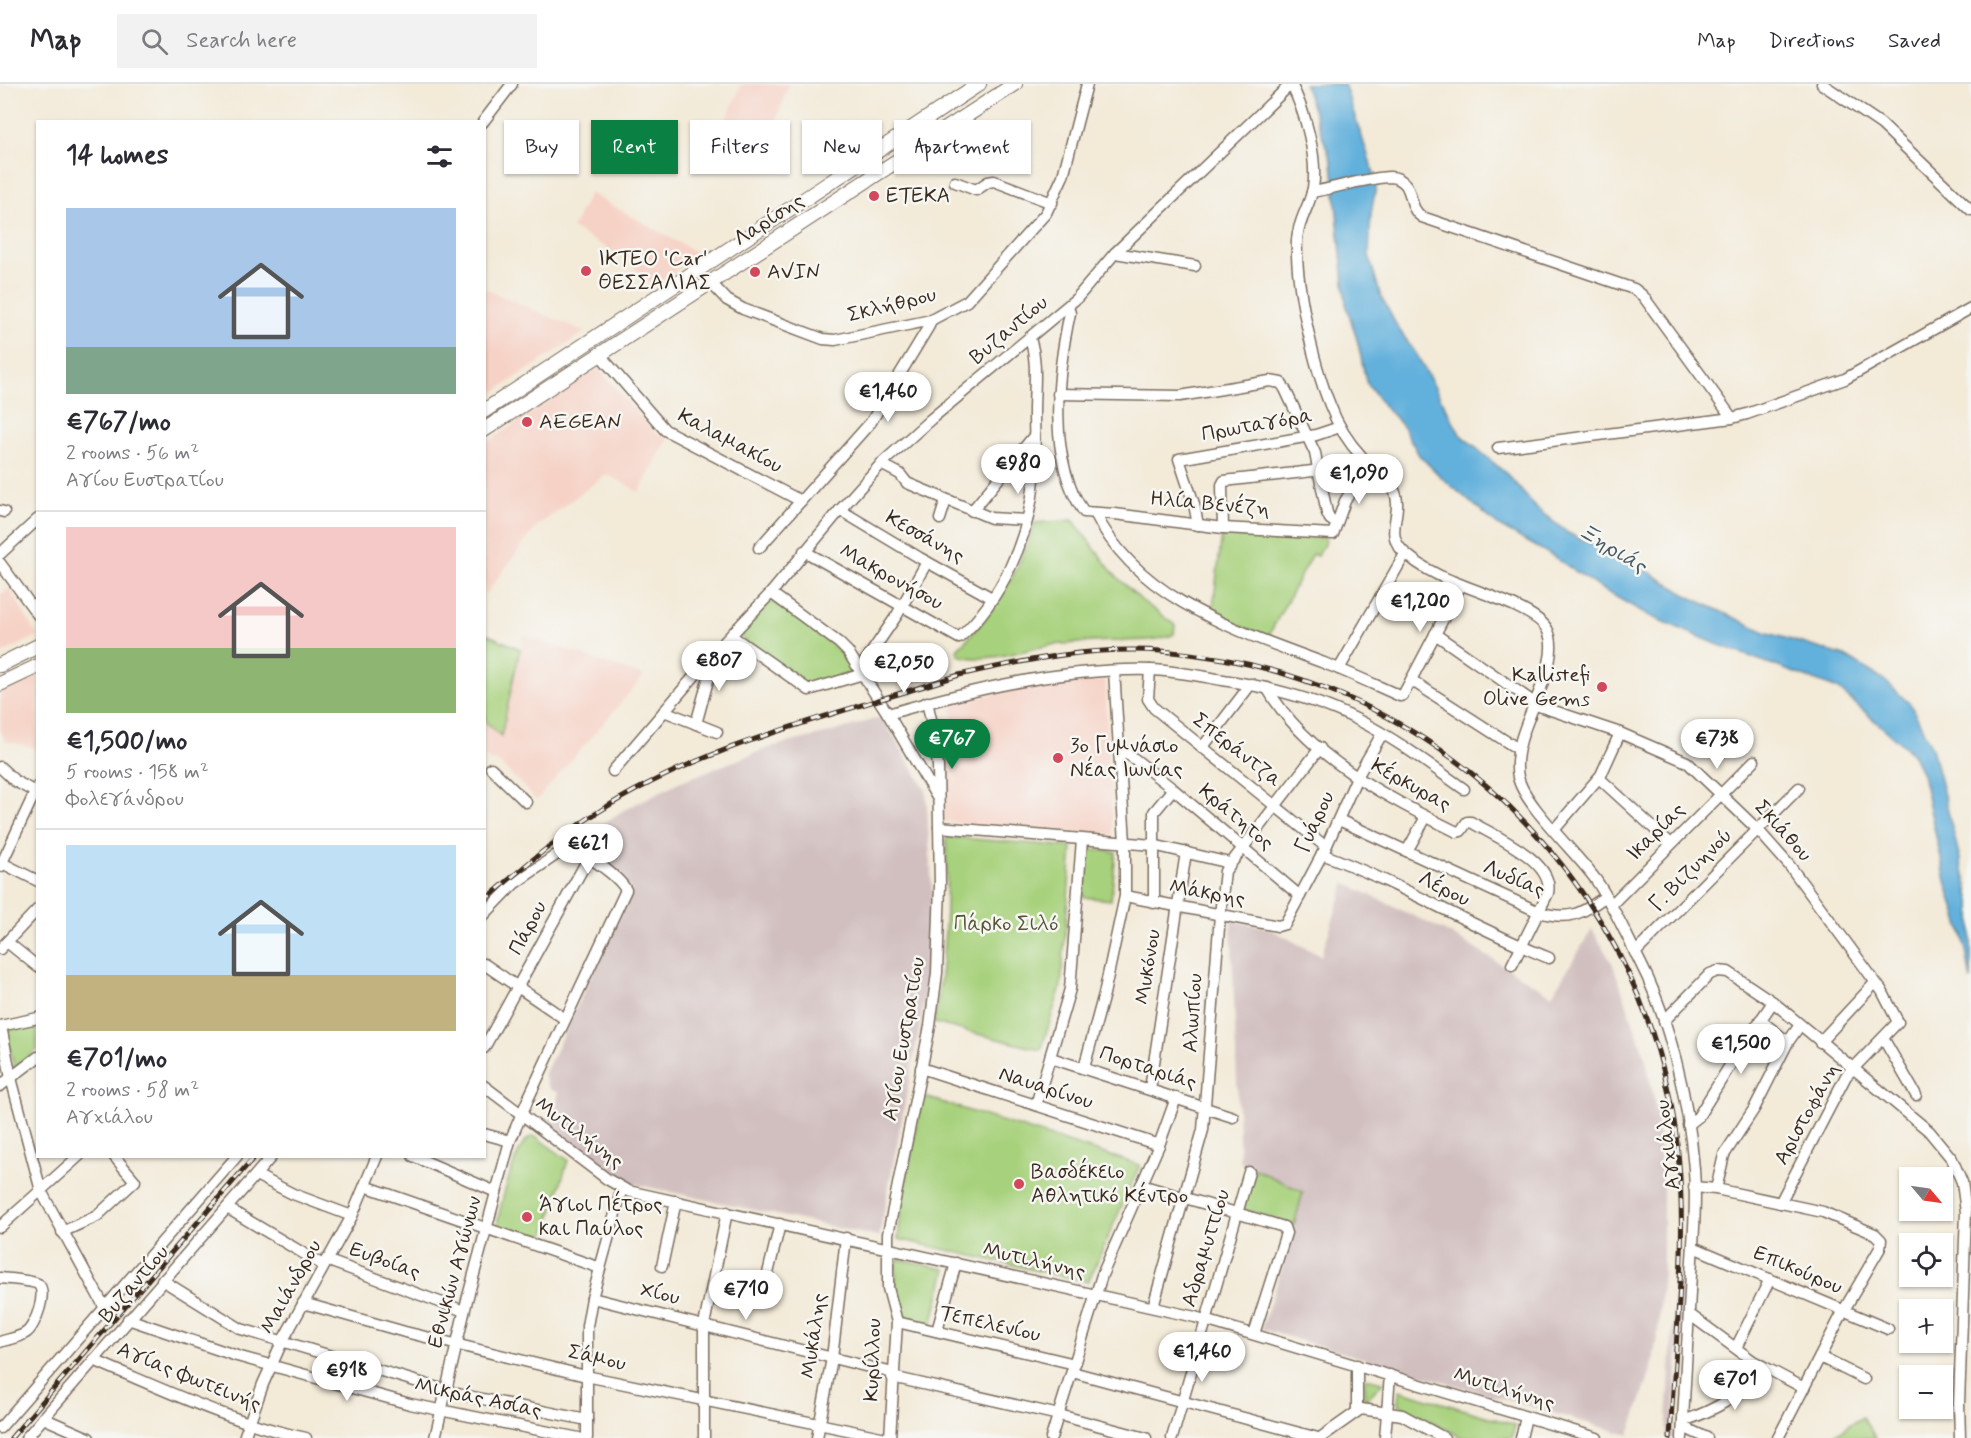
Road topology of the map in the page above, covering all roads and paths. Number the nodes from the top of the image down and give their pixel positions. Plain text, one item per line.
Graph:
1 (512, 84) edge
2 (979, 84) edge
3 (1015, 84) edge
4 (1087, 84) edge
5 (1291, 84) edge
6 (1822, 84) edge
7 (485, 120) edge
8 (955, 182) dead end
9 (1312, 192) junction
10 (1052, 203) junction
11 (1971, 210) edge
12 (1115, 253) junction
13 (1195, 266) dead end
14 (711, 283) junction
15 (1068, 306) junction
16 (1971, 308) edge
17 (931, 320) junction
18 (1030, 339) junction
19 (600, 355) junction
20 (1059, 394) junction
21 (486, 410) edge
22 (1732, 418) junction
23 (1340, 428) junction
24 (486, 429) edge
25 (1034, 436) junction
26 (1308, 436) junction
27 (1498, 448) dead end
28 (881, 464) junction
29 (1367, 464) junction
30 (1320, 471) junction
31 (946, 500) junction
32 (801, 501) junction
33 (840, 510) junction
34 (972, 511) junction
35 (1090, 513) junction
36 (940, 519) dead end
37 (1027, 520) junction
38 (36, 521) edge
39 (1336, 522) junction
40 (1198, 525) junction
41 (1223, 528) junction
42 (759, 548) dead end
43 (804, 551) junction
44 (0, 554) edge
45 (1405, 554) junction
46 (927, 562) junction
47 (0, 563) edge
48 (1461, 585) junction
49 (771, 593) junction
50 (992, 598) junction
51 (903, 606) junction
52 (36, 612) edge
53 (1436, 633) junction
54 (732, 636) junction
55 (36, 647) edge
56 (715, 652) junction
57 (0, 665) edge
58 (36, 667) edge
59 (1340, 669) junction
60 (1150, 670) junction
61 (1114, 671) junction
62 (861, 672) junction
63 (1411, 680) junction
64 (0, 684) edge
65 (1251, 684) junction
66 (1268, 688) junction
67 (927, 702) junction
68 (1534, 703) junction
69 (664, 711) junction
70 (888, 714) junction
71 (696, 724) junction
72 (717, 732) dead end
73 (1382, 734) junction
74 (1620, 734) junction
75 (1118, 746) junction
76 (1202, 748) junction
77 (1320, 748) junction
78 (1518, 749) junction
79 (1754, 760) dead end
80 (0, 766) edge
81 (492, 768) edge
82 (614, 771) dead end
83 (1357, 777) junction
84 (1599, 778) junction
85 (1799, 788) dead end
86 (36, 789) edge
87 (1173, 789) junction
88 (1464, 789) dead end
89 (1722, 794) junction
90 (939, 800) junction
91 (526, 802) dead end
92 (1275, 806) junction
93 (1426, 817) junction
94 (1339, 820) junction
95 (939, 827) junction
96 (1554, 830) junction
97 (1758, 830) junction
98 (1082, 840) junction
99 (1125, 842) junction
100 (1671, 844) junction
101 (1153, 845) junction
102 (1242, 848) junction
103 (1324, 850) junction
104 (1407, 851) junction
105 (1186, 852) junction
106 (589, 857) junction
107 (1230, 863) junction
108 (1, 864) edge
109 (36, 880) edge
110 (1125, 896) junction
111 (1300, 896) junction
112 (1608, 900) junction
113 (1154, 903) junction
114 (1177, 907) junction
115 (36, 911) edge
116 (1539, 912) junction
117 (486, 913) edge
118 (1220, 915) junction
119 (1282, 926) joint
120 (3, 945) edge
121 (1522, 947) junction
122 (1635, 952) junction
123 (1549, 958) dead end
124 (486, 965) edge
125 (1512, 965) dead end
126 (36, 966) edge
127 (1875, 983) junction
128 (519, 988) junction
129 (1773, 1002) junction
130 (36, 1018) edge
131 (565, 1019) junction
132 (1760, 1020) junction
133 (1664, 1021) junction
134 (1898, 1022) joint
135 (1800, 1025) junction
136 (0, 1026) edge
137 (1883, 1038) junction
138 (1788, 1041) junction
139 (1821, 1042) junction
140 (486, 1045) edge
141 (1051, 1058) junction
142 (36, 1059) edge
143 (921, 1068) junction
144 (1084, 1068) junction
145 (1852, 1069) junction
146 (11, 1078) junction
147 (0, 1086) edge
148 (486, 1088) edge
149 (1150, 1089) junction
150 (1916, 1095) dead end
151 (1176, 1098) junction
152 (1036, 1105) junction
153 (1205, 1107) junction
154 (521, 1114) junction
155 (1233, 1117) dead end
156 (1688, 1125) junction
157 (486, 1135) edge
158 (510, 1141) junction
159 (1159, 1145) junction
160 (77, 1158) edge
161 (116, 1158) edge
162 (235, 1158) edge
163 (271, 1158) edge
164 (376, 1158) edge
165 (418, 1158) edge
166 (1249, 1172) dead end
167 (256, 1175) junction
168 (1141, 1185) junction
169 (365, 1186) junction
170 (1694, 1187) junction
171 (622, 1188) junction
172 (1716, 1189) junction
173 (41, 1191) junction
174 (496, 1192) junction
175 (1185, 1197) junction
176 (676, 1202) junction
177 (1780, 1203) junction
178 (227, 1208) junction
179 (727, 1212) junction
180 (1237, 1212) junction
181 (352, 1216) junction
182 (780, 1224) junction
183 (0, 1227) edge
184 (486, 1228) junction
185 (62, 1232) junction
186 (846, 1238) junction
187 (1693, 1247) junction
188 (887, 1248) junction
189 (325, 1263) junction
190 (956, 1263) junction
191 (662, 1266) dead end
192 (600, 1268) junction
193 (0, 1278) edge
194 (1770, 1279) junction
195 (162, 1280) junction
196 (1096, 1294) junction
197 (592, 1298) junction
198 (762, 1298) dead end
199 (303, 1303) junction
200 (1153, 1307) junction
201 (105, 1308) junction
202 (1844, 1310) junction
203 (464, 1311) junction
204 (1689, 1314) junction
205 (128, 1319) junction
206 (1205, 1320) junction
207 (897, 1322) junction
208 (704, 1325) junction
209 (1888, 1329) dead end
210 (937, 1331) junction
211 (1254, 1334) junction
212 (0, 1342) edge
213 (282, 1342) junction
214 (456, 1344) junction
215 (1736, 1348) junction
216 (1820, 1357) junction
217 (832, 1358) junction
218 (93, 1360) junction
219 (271, 1365) junction
220 (1357, 1365) junction
221 (1073, 1368) junction
222 (1766, 1368) junction
223 (892, 1375) junction
224 (1390, 1375) junction
225 (586, 1376) junction
226 (1864, 1379) dead end
227 (1804, 1388) junction
228 (445, 1391) junction
229 (704, 1400) junction
230 (1182, 1401) junction
231 (1357, 1410) junction
232 (441, 1411) junction
233 (1387, 1412) junction
234 (1059, 1415) junction
235 (1526, 1417) junction
236 (43, 1418) junction
237 (587, 1420) junction
238 (249, 1423) junction
239 (820, 1424) junction
240 (0, 1428) edge
241 (1683, 1429) edge
242 (1578, 1435) edge
243 (26, 1438) edge
244 (88, 1438) edge
245 (244, 1438) edge
246 (306, 1438) edge
247 (435, 1438) edge
248 (579, 1438) edge
249 (587, 1438) edge
250 (704, 1438) edge
251 (818, 1438) edge
252 (888, 1438) edge
253 (1051, 1438) edge
254 (1146, 1438) edge
255 (1172, 1438) edge
256 (1319, 1438) edge
257 (1385, 1438) edge
258 (1442, 1438) edge
259 (1521, 1438) edge
260 (1597, 1438) edge
261 (1707, 1438) edge
262 (1778, 1438) edge
263 (1960, 1438) edge

1 - 7 street
2 - 21 main road, Λαρίσης
3 - 14 main road, Λαρίσης
4 - 10 street, Σκλήθρου
5 - 9 street
5 - 12 street, Βυζαντίου
6 - 11 street
8 - 10 street
9 - 22 street
9 - 23 street
10 - 17 street, Σκλήθρου
12 - 13 street
12 - 15 street, Βυζαντίου
14 - 17 street, Σκλήθρου
14 - 19 main road, Λαρίσης
15 - 18 street, Βυζαντίου
15 - 20 street
16 - 22 street
17 - 32 street
18 - 25 street
18 - 28 street, Βυζαντίου
19 - 24 main road, Λαρίσης
19 - 32 street, Καλαμακίου
20 - 26 street
20 - 35 street
22 - 27 street
23 - 26 street, Πρωταγόρα
23 - 29 street
25 - 34 street
25 - 37 street
26 - 30 street
26 - 40 street, Πρωταγόρα
28 - 31 street
28 - 33 street, Βυζαντίου
29 - 30 street
29 - 39 street
29 - 45 street
30 - 39 street
30 - 41 street
31 - 34 street
31 - 36 street
32 - 42 street
33 - 43 street, Βυζαντίου
33 - 46 street, Κεσσάνης
34 - 37 street
35 - 40 street, Ηλία Βενέζη
35 - 59 street
37 - 50 street
38 - 44 street
39 - 41 street, Ηλία Βενέζη
40 - 41 street, Ηλία Βενέζη
43 - 49 street, Βυζαντίου
43 - 51 street, Μακρονήσου
45 - 48 street, Αγχιάλου
45 - 59 street
46 - 50 street, Κεσσάνης
46 - 51 street
47 - 52 street
48 - 53 street
48 - 68 street, Αγχιάλου
49 - 54 street, Βυζαντίου
49 - 62 street
50 - 51 street, Μακρονήσου
51 - 62 street
53 - 63 street
53 - 68 street, Σκιάθου
54 - 56 street, Βυζαντίου
54 - 62 street
55 - 57 main road
56 - 69 street, Βυζαντίου
56 - 71 street
58 - 64 main road
59 - 63 street
60 - 61 street, Κέρκυρας
60 - 65 street, Κέρκυρας
60 - 76 street, Σπεράντζα
61 - 67 street
61 - 75 street
62 - 70 street
63 - 78 street
65 - 66 street, Κέρκυρας
65 - 76 street
66 - 73 street, Κέρκυρας
66 - 77 street, Κέρκυρας
67 - 70 street
67 - 90 street, Αγίου Ευστρατίου
68 - 74 street, Σκιάθου
68 - 78 street, Αγχιάλου
69 - 71 street
69 - 82 street, Βυζαντίου
70 - 90 street
71 - 72 street
73 - 83 street, Γυάρου
73 - 88 street, Κέρκυρας
74 - 84 street
74 - 89 street, Σκιάθου
75 - 87 street, Κράτητος
75 - 99 street
76 - 92 street, Σπεράντζα
77 - 83 street, Κέρκυρας
77 - 92 street, Αλωπίου
78 - 96 street, Αγχιάλου
79 - 89 street, Ικαρίας
80 - 86 street
81 - 91 street
83 - 93 street, Κέρκυρας
83 - 94 street, Γυάρου
84 - 96 street
84 - 100 street
85 - 97 street, Γ. Βιζυηνού
86 - 108 street
87 - 101 street
87 - 102 street, Κράτητος
89 - 97 street, Σκιάθου
89 - 100 street, Ικαρίας
90 - 95 street, Αγίου Ευστρατίου
92 - 102 street, Αλωπίου
92 - 103 street, Σπεράντζα
93 - 104 street
93 - 116 street, Κέρκυρας
94 - 103 street, Γυάρου
94 - 104 street, Λυδίας
95 - 98 street
95 - 143 street, Αγίου Ευστρατίου
96 - 112 street, Αγχιάλου
97 - 122 street, Γ. Βιζυηνού
97 - 127 street, Σκιάθου
98 - 99 street
98 - 141 street
99 - 101 street
99 - 110 street
100 - 112 street, Ικαρίας
101 - 105 street
101 - 113 street
102 - 107 street, Αλωπίου
102 - 111 street, Κράτητος
103 - 111 street, Γυάρου
103 - 121 street, Λέρου
104 - 116 street, Λυδίας
105 - 107 street
105 - 114 street, Μυκόνου
106 - 117 street
106 - 128 street, Πάρου
106 - 131 street, Εθνικών Αγώνων
107 - 118 street, Αλωπίου
108 - 109 street
110 - 113 street, Μάκρης
110 - 144 street
111 - 119 street, Γυάρου
112 - 116 street, Λυδίας
112 - 122 street, Αγχιάλου
113 - 114 street, Μάκρης
114 - 118 street, Μάκρης
114 - 149 street, Μυκόνου
115 - 120 street
116 - 121 street
118 - 119 street, Μάκρης
118 - 153 street, Αλωπίου
120 - 126 street
121 - 123 street, Λέρου
121 - 125 street
122 - 133 street, Αγχιάλου
124 - 128 street
127 - 134 street, Σκιάθου
127 - 139 street
128 - 131 street
128 - 140 street, Πάρου
129 - 132 street
129 - 133 street
129 - 135 street
130 - 136 street
131 - 154 street, Εθνικών Αγώνων
132 - 138 street
132 - 156 street
133 - 156 street, Αγχιάλου
134 - 137 street, Αριστοφάνη
135 - 138 street
135 - 139 street
136 - 146 street
137 - 145 street, Αριστοφάνη
137 - 150 street
138 - 172 street
139 - 145 street
141 - 144 street, Πορταριάς
141 - 152 street
142 - 146 street
143 - 152 street, Ναυαρίνου
143 - 188 street, Αγίου Ευστρατίου
144 - 149 street, Πορταριάς
145 - 177 street, Αριστοφάνη
145 - 263 street
146 - 147 street
146 - 173 street
148 - 154 street, Μυτιλήνης
149 - 151 street, Πορταριάς
151 - 153 street, Πορταριάς
151 - 159 street
152 - 159 street, Ναυαρίνου
153 - 155 street, Πορταριάς
153 - 175 street, Αλωπίου
154 - 158 street, Εθνικών Αγώνων
154 - 171 street, Μυτιλήνης
156 - 170 street, Αγχιάλου
157 - 158 street
158 - 174 street, Εθνικών Αγώνων
159 - 168 street
160 - 173 street
161 - 185 street
162 - 201 street
163 - 167 street, Βυζαντίου
164 - 169 street, Μαιάνδρου
165 - 174 street
166 - 180 street, Αδραμυττίου
167 - 178 street, Βυζαντίου
167 - 181 street
168 - 175 street
168 - 196 street
169 - 181 street, Μαιάνδρου
169 - 184 street
170 - 172 street
170 - 187 street, Αγχιάλου
171 - 176 street, Μυτιλήνης
171 - 192 street
172 - 177 street
173 - 183 street
173 - 185 street
174 - 184 street, Εθνικών Αγώνων
175 - 180 street
175 - 200 street, Αλωπίου
176 - 179 street, Μυτιλήνης
176 - 191 street
177 - 202 street
178 - 189 street, Ευβοίας
178 - 195 street, Βυζαντίου
179 - 182 street, Μυτιλήνης
179 - 208 street
180 - 206 street, Αδραμυττίου
180 - 211 street
181 - 189 street, Μαιάνδρου
182 - 186 street, Μυτιλήνης
182 - 198 street
184 - 192 street
184 - 203 street, Εθνικών Αγώνων
185 - 201 street
186 - 188 street, Μυτιλήνης
186 - 217 street, Μυκάλης
187 - 194 street, Επικούρου
187 - 204 street, Αγχιάλου
188 - 190 street, Μυτιλήνης
188 - 207 street, Κυρίλλου
189 - 199 street, Μαιάνδρου
189 - 203 street, Ευβοίας
190 - 196 street, Μυτιλήνης
190 - 210 street
192 - 197 street
193 - 212 street
194 - 202 street, Επικούρου
194 - 215 street
195 - 205 street, Βυζαντίου
195 - 213 street
196 - 200 street, Μυτιλήνης
196 - 221 street
197 - 208 street, Χίου
197 - 225 street
199 - 213 street, Μαιάνδρου
199 - 214 street, Σάμου
200 - 206 street, Μυτιλήνης
201 - 240 street
202 - 209 street, Επικούρου
202 - 216 street
203 - 214 street, Εθνικών Αγώνων
204 - 215 street
204 - 241 street, Αγχιάλου
205 - 218 street, Βυζαντίου
205 - 219 street, Μικράς Ασίας
206 - 211 street, Μυτιλήνης
206 - 230 street, Αδραμυττίου
207 - 210 street, Τεπελενίου
207 - 223 street, Κυρίλλου
208 - 217 street, Χίου
208 - 229 street
210 - 221 street, Τεπελενίου
211 - 220 street, Μυτιλήνης
213 - 219 street, Μαιάνδρου
213 - 228 street
214 - 225 street, Σάμου
214 - 228 street, Εθνικών Αγώνων
215 - 222 street
216 - 226 street
216 - 227 street
217 - 223 street, Χίου
217 - 239 street, Μυκάλης
218 - 236 street, Βυζαντίου
218 - 238 street, Αγίας Φωτεινής
219 - 232 street, Μικράς Ασίας
219 - 238 street, Μαιάνδρου
220 - 224 street, Μυτιλήνης
220 - 231 street
221 - 230 street, Τεπελενίου
221 - 234 street
222 - 227 street
222 - 241 street
223 - 234 street, Χίου
223 - 252 street, Κυρίλλου
224 - 233 street
224 - 235 street, Μυτιλήνης
225 - 229 street, Σάμου
225 - 237 street
227 - 262 street
228 - 232 street, Εθνικών Αγώνων
228 - 237 street
229 - 239 street, Σάμου
229 - 250 street
230 - 255 street, Αδραμυττίου
230 - 256 street, Τεπελενίου
231 - 233 street
231 - 256 street
232 - 247 street, Εθνικών Αγώνων
232 - 248 street, Μικράς Ασίας
233 - 257 street
233 - 258 street
234 - 253 street
234 - 254 street, Χίου
235 - 242 street, Μυτιλήνης
235 - 259 street
236 - 243 street, Βυζαντίου
236 - 244 street
237 - 249 street
238 - 245 street, Μαιάνδρου
238 - 246 street, Αγίας Φωτεινής
239 - 251 street, Μυκάλης
239 - 252 street, Σάμου
241 - 261 street
242 - 260 street, Μυτιλήνης

